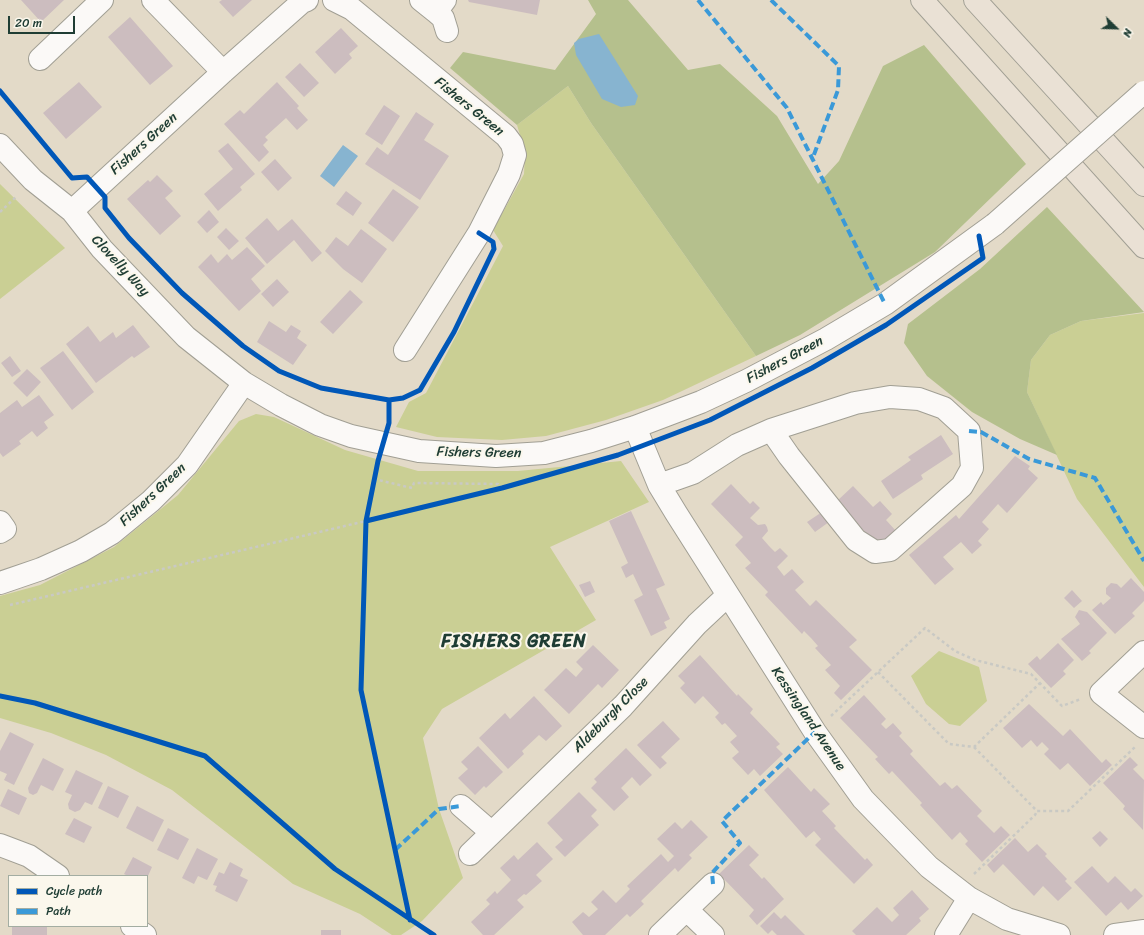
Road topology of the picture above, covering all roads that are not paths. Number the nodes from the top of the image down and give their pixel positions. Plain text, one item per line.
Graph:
1 (102, 0) edge
2 (153, 0) edge
3 (307, 0) edge
4 (334, 0) edge
5 (922, 0) edge
6 (975, 0) edge
7 (434, 4) edge
8 (447, 31) dead end
9 (40, 59) dead end
10 (223, 72) junction
11 (1144, 92) edge
12 (0, 145) edge
13 (1144, 185) edge
14 (72, 211) junction
15 (1144, 247) edge
16 (406, 350) dead end
17 (244, 383) junction
18 (635, 427) junction
19 (771, 430) junction
20 (660, 485) junction
21 (0, 522) edge
22 (0, 532) edge
23 (0, 583) edge
24 (728, 595) junction
25 (1144, 652) edge
26 (1141, 736) edge
27 (461, 806) dead end
28 (491, 832) junction
29 (1, 848) edge
30 (470, 854) dead end
31 (57, 875) edge
32 (713, 884) dead end
33 (963, 894) junction
34 (686, 910) junction
35 (133, 927) edge
36 (1144, 931) edge
37 (145, 935) edge
38 (660, 935) edge
39 (714, 935) edge
40 (946, 935) edge
41 (1059, 935) edge
42 (1115, 935) edge

1 - 9 street
2 - 10 street
3 - 10 street, Fishers Green
4 - 16 street, Fishers Green
5 - 15 highway
6 - 13 highway
7 - 8 street
10 - 14 street, Fishers Green
11 - 18 street, Fishers Green, bridge
12 - 14 street, Clovelly Way
14 - 17 street, Clovelly Way
17 - 18 street, Fishers Green
17 - 23 street, Fishers Green
18 - 20 street, Kessingland Avenue
19 - 19 street
19 - 20 street
20 - 24 street, Kessingland Avenue
21 - 22 street
24 - 28 street, Aldeburgh Close
24 - 33 street, Kessingland Avenue
25 - 26 street
27 - 28 street
28 - 30 street, Aldeburgh Close
29 - 31 street
32 - 34 street
33 - 40 street
33 - 41 street, Kessingland Avenue
34 - 38 street
34 - 39 street
35 - 37 street
36 - 42 street

